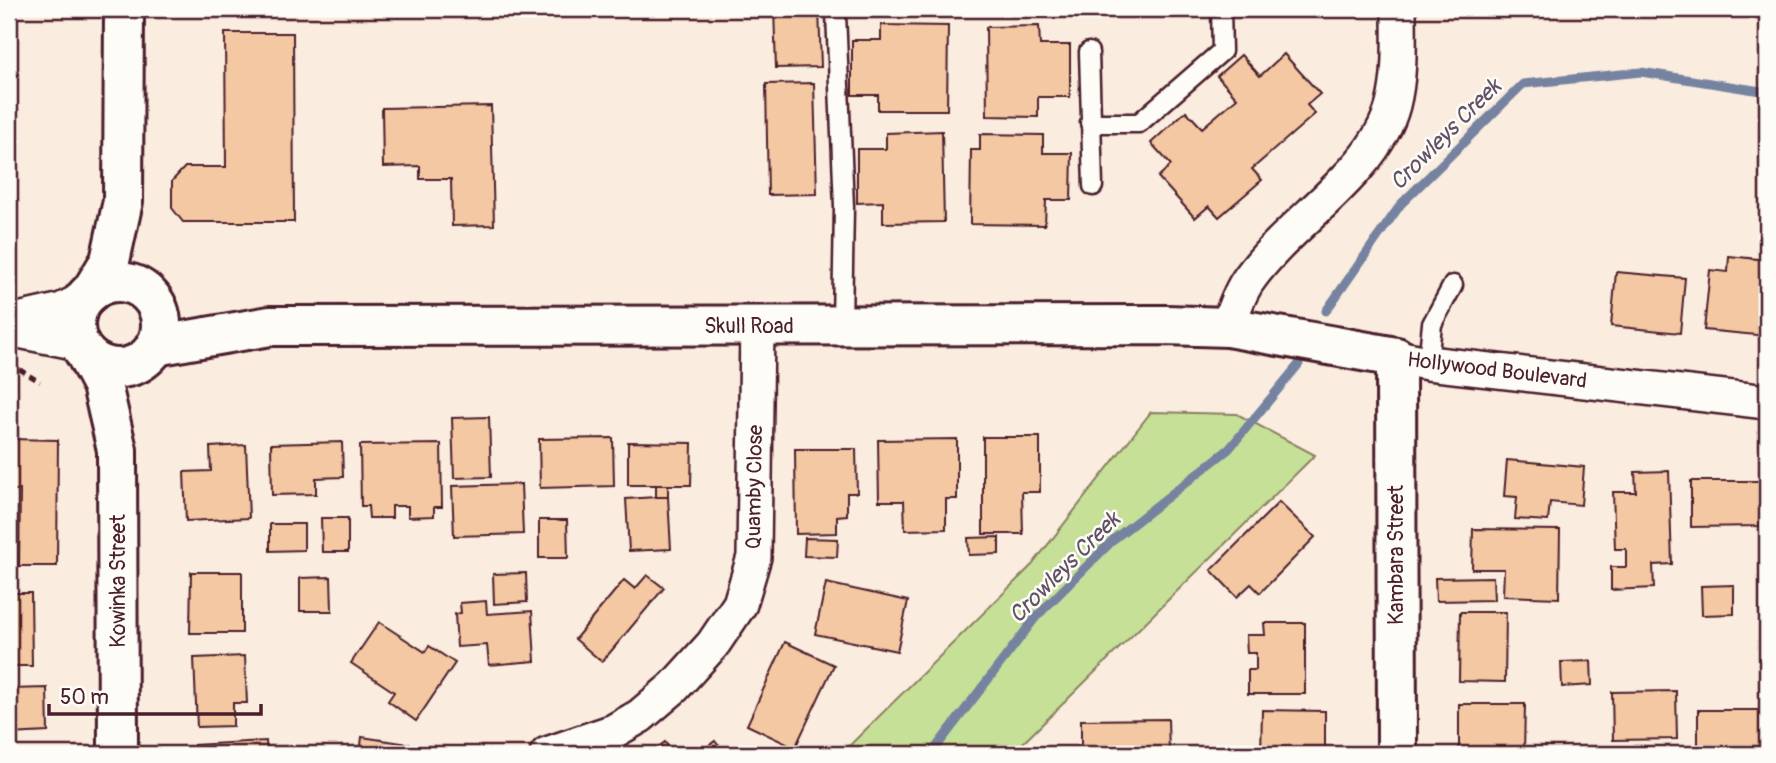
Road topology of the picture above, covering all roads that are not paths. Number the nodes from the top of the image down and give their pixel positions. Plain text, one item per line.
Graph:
1 (124, 9) edge
2 (839, 9) edge
3 (1222, 9) edge
4 (1399, 9) edge
5 (1089, 52) dead end
6 (1090, 123) junction
7 (1093, 187) dead end
8 (123, 201) junction
9 (1452, 285) dead end
10 (88, 295) junction
11 (150, 298) junction
12 (9, 322) edge
13 (842, 325) junction
14 (757, 326) junction
15 (270, 327) junction
16 (1228, 327) junction
17 (9, 329) edge
18 (82, 348) junction
19 (152, 350) junction
20 (1412, 360) junction
21 (1767, 402) edge
22 (117, 450) junction
23 (118, 754) edge
24 (547, 754) edge
25 (1396, 754) edge

1 - 8 street
2 - 13 lane
3 - 6 lane
4 - 16 street
5 - 6 lane
6 - 7 lane
8 - 10 street
8 - 11 street
9 - 20 lane
10 - 11 street
10 - 12 street
10 - 18 street
11 - 15 street, Skull Road
11 - 19 street
13 - 14 street, Skull Road
13 - 16 street, Skull Road
14 - 15 street, Skull Road
14 - 24 street, Quamby Close
15 - 19 street, Skull Road
16 - 20 street, Hollywood Boulevard
17 - 18 street
18 - 19 street
18 - 22 street, Kowinka Street
19 - 22 street, Kowinka Street
20 - 21 street, Hollywood Boulevard
20 - 25 street, Kambara Street
22 - 23 street, Kowinka Street

